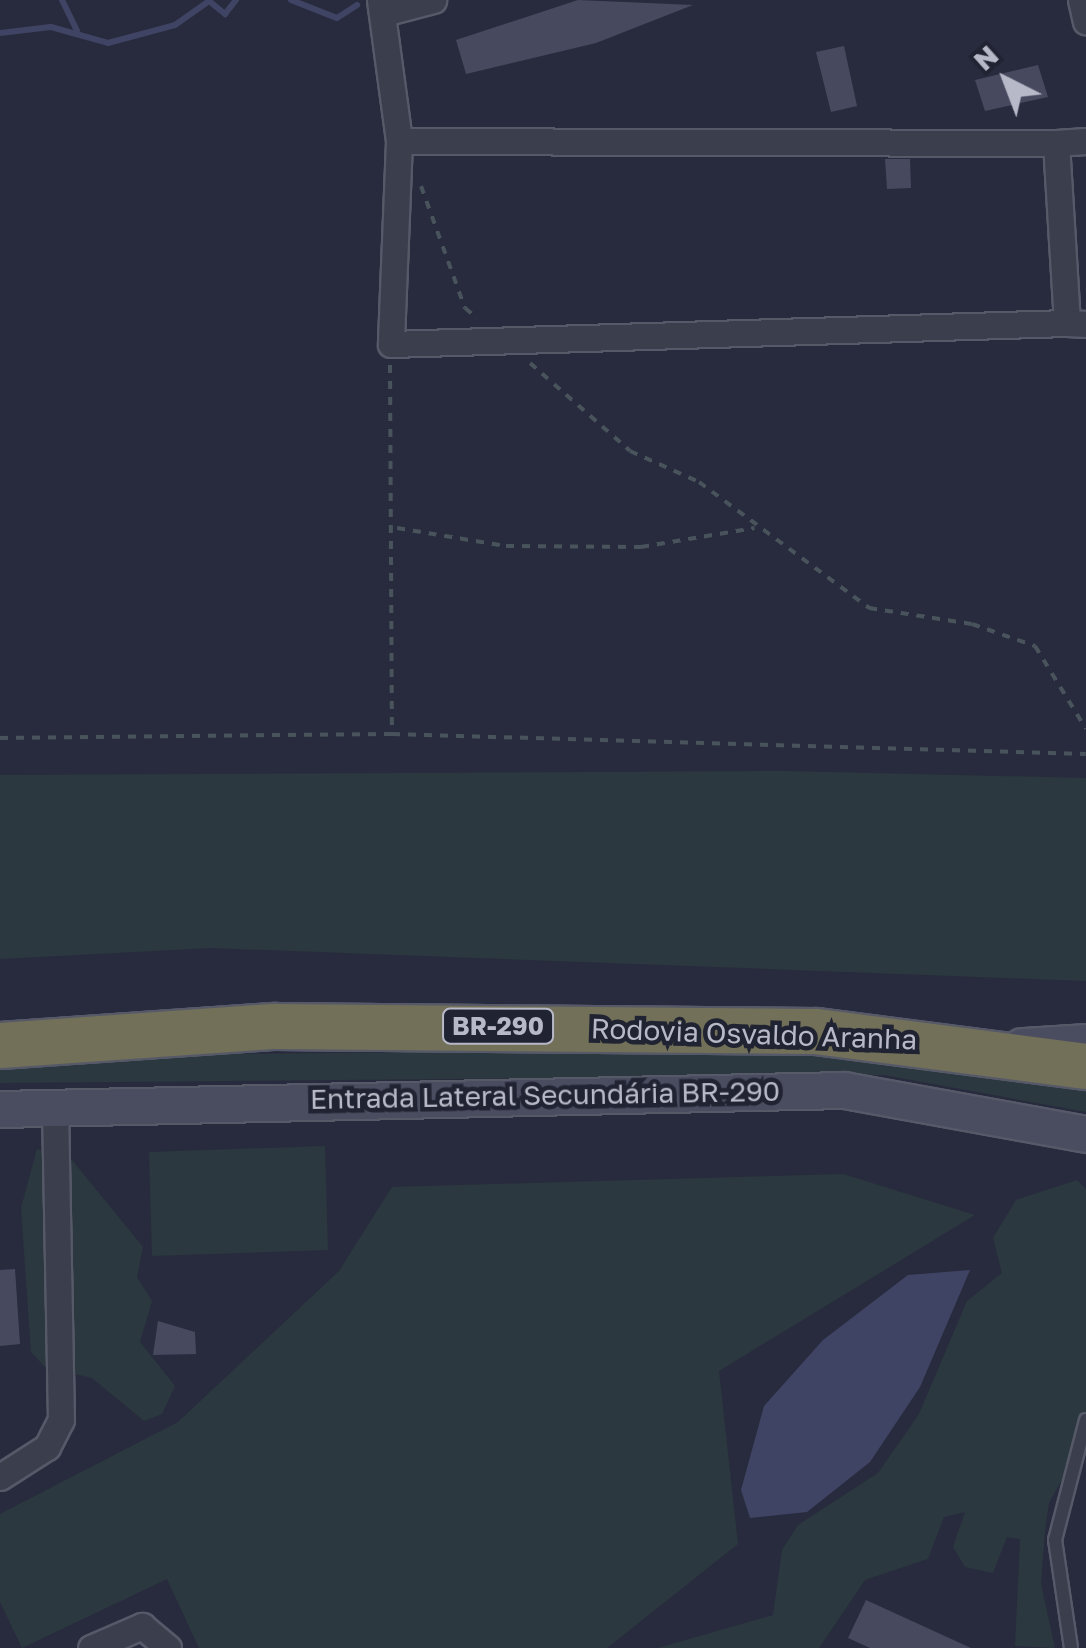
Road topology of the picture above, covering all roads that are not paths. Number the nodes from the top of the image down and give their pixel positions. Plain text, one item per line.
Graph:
1 (433, 0) edge
2 (1081, 0) edge
3 (382, 7) edge
4 (1086, 21) edge
5 (399, 141) junction
6 (1086, 141) edge
7 (1056, 143) junction
8 (1076, 324) edge
9 (1086, 1042) edge
10 (0, 1045) edge
11 (996, 1050) junction
12 (1086, 1066) edge
13 (55, 1108) junction
14 (0, 1109) edge
15 (1086, 1134) edge
16 (1086, 1420) edge
17 (0, 1477) edge
18 (92, 1648) edge
19 (168, 1648) edge
20 (1070, 1648) edge

1 - 3 street
2 - 4 street
3 - 5 street
5 - 7 street
5 - 8 street
6 - 7 street
7 - 8 street
9 - 11 main road
10 - 11 highway, Rodovia Osvaldo Aranha / BR-290
11 - 12 highway, Rodovia Osvaldo Aranha / BR-290
13 - 14 main road, Entrada Lateral Secundária BR-290
13 - 15 main road, Entrada Lateral Secundária BR-290
13 - 17 street
16 - 20 lane
18 - 19 street

